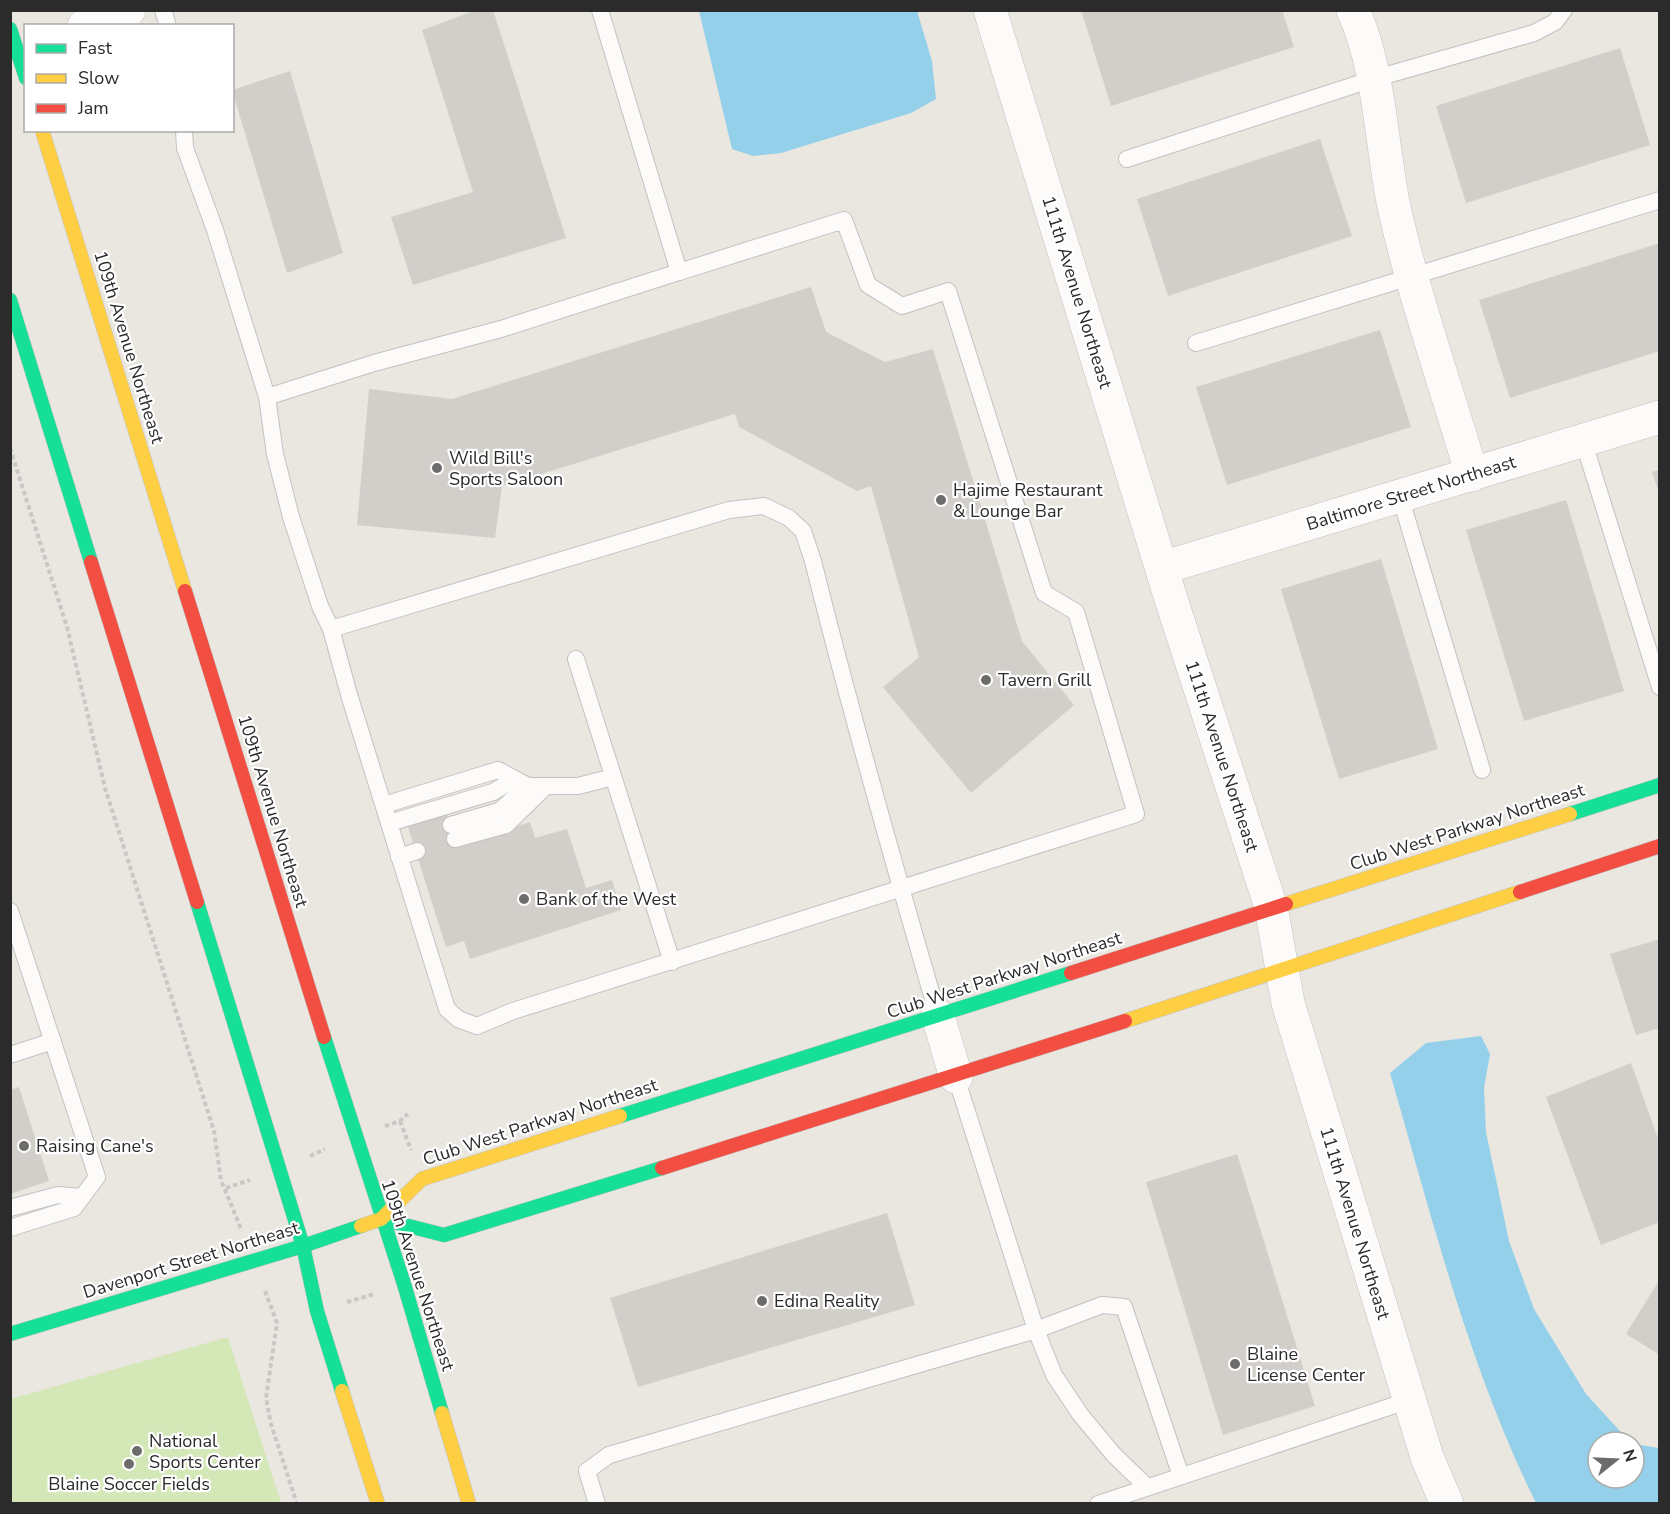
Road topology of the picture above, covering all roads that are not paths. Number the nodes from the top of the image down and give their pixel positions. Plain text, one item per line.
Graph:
1 (129, 10) edge
2 (600, 10) edge
3 (990, 10) edge
4 (1353, 10) edge
5 (1564, 10) edge
6 (90, 24) edge
7 (1373, 79) junction
8 (43, 132) edge
9 (184, 132) edge
10 (1127, 159) dead end
11 (1659, 200) edge
12 (680, 272) junction
13 (1413, 274) junction
14 (10, 300) edge
15 (1196, 343) dead end
16 (267, 397) junction
17 (1659, 417) edge
18 (1583, 440) junction
19 (1472, 475) junction
20 (1400, 496) junction
21 (1162, 568) junction
22 (331, 629) junction
23 (576, 659) dead end
24 (1659, 687) edge
25 (1482, 770) dead end
26 (613, 777) junction
27 (521, 783) junction
28 (1659, 784) edge
29 (546, 786) junction
30 (384, 805) junction
31 (389, 823) junction
32 (1659, 846) edge
33 (902, 888) junction
34 (1271, 907) junction
35 (10, 911) edge
36 (672, 962) junction
37 (1282, 969) junction
38 (938, 1016) junction
39 (53, 1041) junction
40 (10, 1055) edge
41 (956, 1077) junction
42 (82, 1197) junction
43 (10, 1208) edge
44 (381, 1219) junction
45 (10, 1228) edge
46 (303, 1246) junction
47 (1036, 1330) junction
48 (10, 1334) edge
49 (1410, 1400) junction
50 (1181, 1476) junction
51 (1147, 1487) junction
52 (378, 1503) edge
53 (469, 1503) edge
54 (597, 1503) edge
55 (1098, 1503) edge
56 (1447, 1503) edge

1 - 6 street
2 - 12 lane
3 - 21 street, 111th Avenue Northeast
4 - 7 street
5 - 7 lane
7 - 10 lane
7 - 13 street
8 - 44 street, 109th Avenue Northeast
9 - 16 lane
11 - 13 lane
12 - 16 lane
12 - 33 lane
13 - 15 lane
13 - 19 street
14 - 46 street
16 - 22 lane
17 - 18 street, Baltimore Street Northeast
18 - 19 street, Baltimore Street Northeast
18 - 24 lane
19 - 20 street, Baltimore Street Northeast
20 - 21 street, Baltimore Street Northeast
20 - 25 lane
21 - 34 street, 111th Avenue Northeast
22 - 30 lane
22 - 33 lane
23 - 26 lane
26 - 29 lane
26 - 36 lane
27 - 29 lane
27 - 29 lane
27 - 30 lane
27 - 31 lane
28 - 34 street, Club West Parkway Northeast
30 - 31 lane
31 - 36 lane
32 - 37 street
33 - 36 lane
33 - 38 lane
34 - 37 street, 111th Avenue Northeast
34 - 38 street, Club West Parkway Northeast
35 - 39 lane
37 - 41 street
37 - 49 street, 111th Avenue Northeast
38 - 41 street
38 - 44 street, Club West Parkway Northeast
39 - 40 lane
39 - 42 lane
41 - 44 street
41 - 47 lane
42 - 43 lane
42 - 45 lane
44 - 46 street, Davenport Street Northeast
44 - 53 street, 109th Avenue Northeast
46 - 48 street, Davenport Street Northeast
46 - 52 street
47 - 50 lane
47 - 51 lane
47 - 54 lane
49 - 50 lane
49 - 56 street, 111th Avenue Northeast
50 - 51 lane
51 - 55 lane

